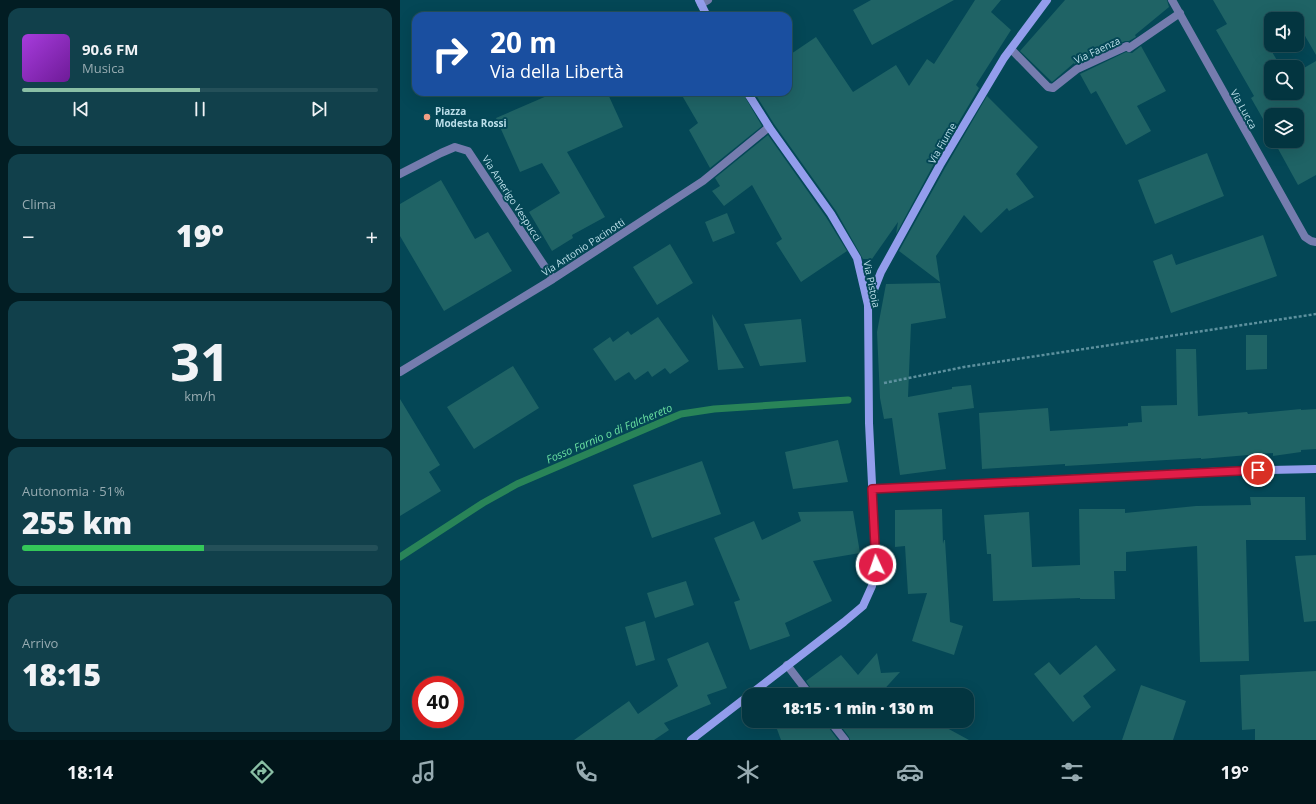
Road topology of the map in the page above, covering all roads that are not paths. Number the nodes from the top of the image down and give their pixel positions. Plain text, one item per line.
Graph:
1 (1047, 0) edge
2 (1172, 0) edge
3 (703, 1) edge
4 (706, 12) edge
5 (1180, 13) junction
6 (1011, 49) junction
7 (749, 96) edge
8 (769, 128) junction
9 (400, 174) edge
10 (1316, 242) edge
11 (553, 279) junction
12 (868, 306) junction
13 (400, 372) edge
14 (1316, 469) edge
15 (872, 489) junction
16 (787, 665) junction
17 (805, 688) edge
18 (836, 728) edge
19 (691, 740) edge
20 (845, 740) edge

1 - 6 street, Via Fiume
2 - 5 street, Via Lucca
3 - 4 street
5 - 6 street, Via Faenza
5 - 10 street, Via Lucca
6 - 12 street, Via Fiume
7 - 8 street, Via Pistoia
8 - 11 street, Via Antonio Pacinotti
8 - 12 street, Via Pistoia
9 - 11 street, Via Amerigo Vespucci
11 - 13 street, Via Antonio Pacinotti
12 - 15 street, Via Pistoia
14 - 15 street
15 - 16 street, Via Pistoia
16 - 17 street
16 - 19 street, Via Pistoia
18 - 20 street

